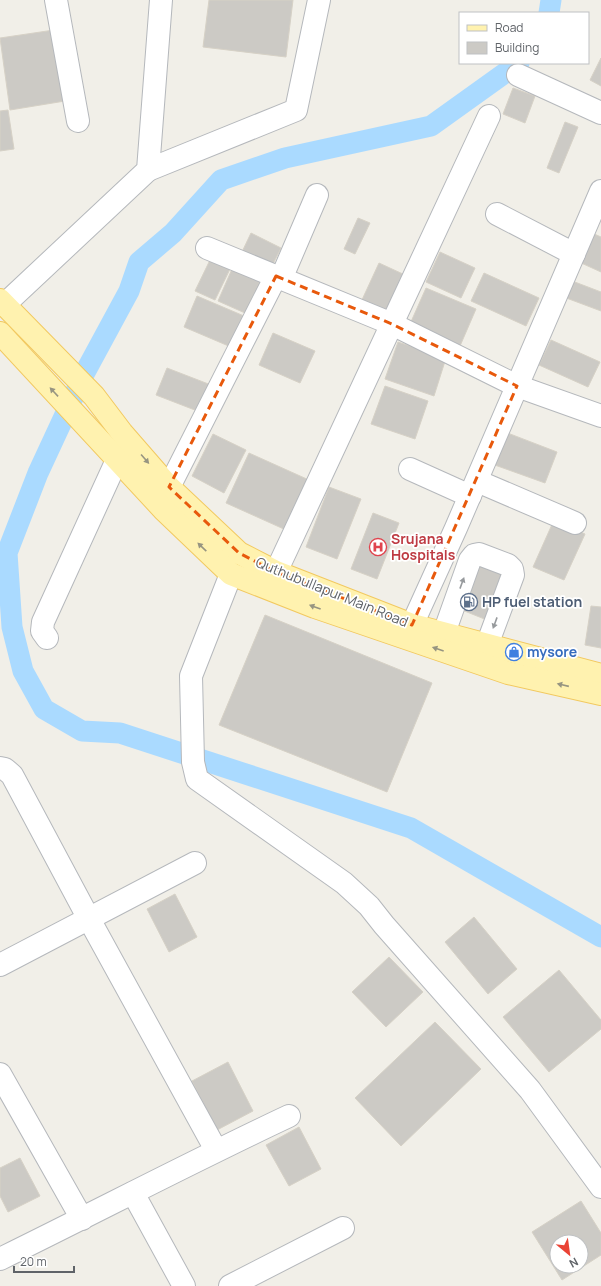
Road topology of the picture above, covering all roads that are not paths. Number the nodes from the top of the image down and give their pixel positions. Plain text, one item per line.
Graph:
1 (56, 0) edge
2 (161, 0) edge
3 (319, 0) edge
4 (518, 75) dead end
5 (601, 113) edge
6 (489, 116) dead end
7 (78, 121) dead end
8 (148, 170) junction
9 (601, 192) edge
10 (317, 195) dead end
11 (497, 214) dead end
12 (207, 248) dead end
13 (574, 254) junction
14 (278, 278) junction
15 (2, 303) edge
16 (392, 324) junction
17 (29, 330) junction
18 (7, 340) edge
19 (517, 386) junction
20 (601, 416) edge
21 (122, 433) junction
22 (113, 455) junction
23 (410, 469) dead end
24 (169, 487) junction
25 (473, 489) junction
26 (575, 523) dead end
27 (276, 572) junction
28 (231, 574) junction
29 (412, 625) junction
30 (444, 633) junction
31 (47, 638) dead end
32 (487, 645) junction
33 (601, 675) edge
34 (601, 694) edge
35 (0, 768) edge
36 (195, 863) dead end
37 (89, 919) junction
38 (0, 965) edge
39 (0, 1074) edge
40 (289, 1116) dead end
41 (216, 1150) junction
42 (601, 1187) edge
43 (133, 1193) junction
44 (82, 1219) junction
45 (343, 1228) dead end
46 (0, 1259) edge
47 (265, 1278) edge
48 (184, 1286) edge
49 (230, 1286) edge

1 - 7 street
2 - 8 street
3 - 8 street
4 - 5 street
6 - 16 street
8 - 15 street
9 - 13 street
10 - 14 street
11 - 13 street
12 - 14 street
13 - 19 street
14 - 16 street
14 - 24 street
15 - 17 main road, Quthubullapur Main Road
16 - 19 street
16 - 27 street
17 - 18 main road
17 - 21 main road, Quthubullapur Main Road
22 -> 18 main road, Quthubullapur Main Road
19 - 20 street
19 - 25 street
21 - 22 main road
21 -> 24 main road, Quthubullapur Main Road
28 -> 22 main road, Quthubullapur Main Road
22 - 31 street
23 - 25 street
24 - 27 main road, Quthubullapur Main Road
25 - 26 street
25 - 29 street
27 - 29 main road, Quthubullapur Main Road
34 -> 28 main road, Quthubullapur Main Road
28 - 42 street
29 - 30 main road, Quthubullapur Main Road
30 - 32 main road, Quthubullapur Main Road
30 -> 32 street
32 - 33 main road, Quthubullapur Main Road
35 - 37 street
36 - 37 street
37 - 38 street
37 - 41 street
39 - 44 street
40 - 41 street
41 - 43 street
43 - 44 street
43 - 48 street
44 - 46 street
45 - 47 street
47 - 49 street

